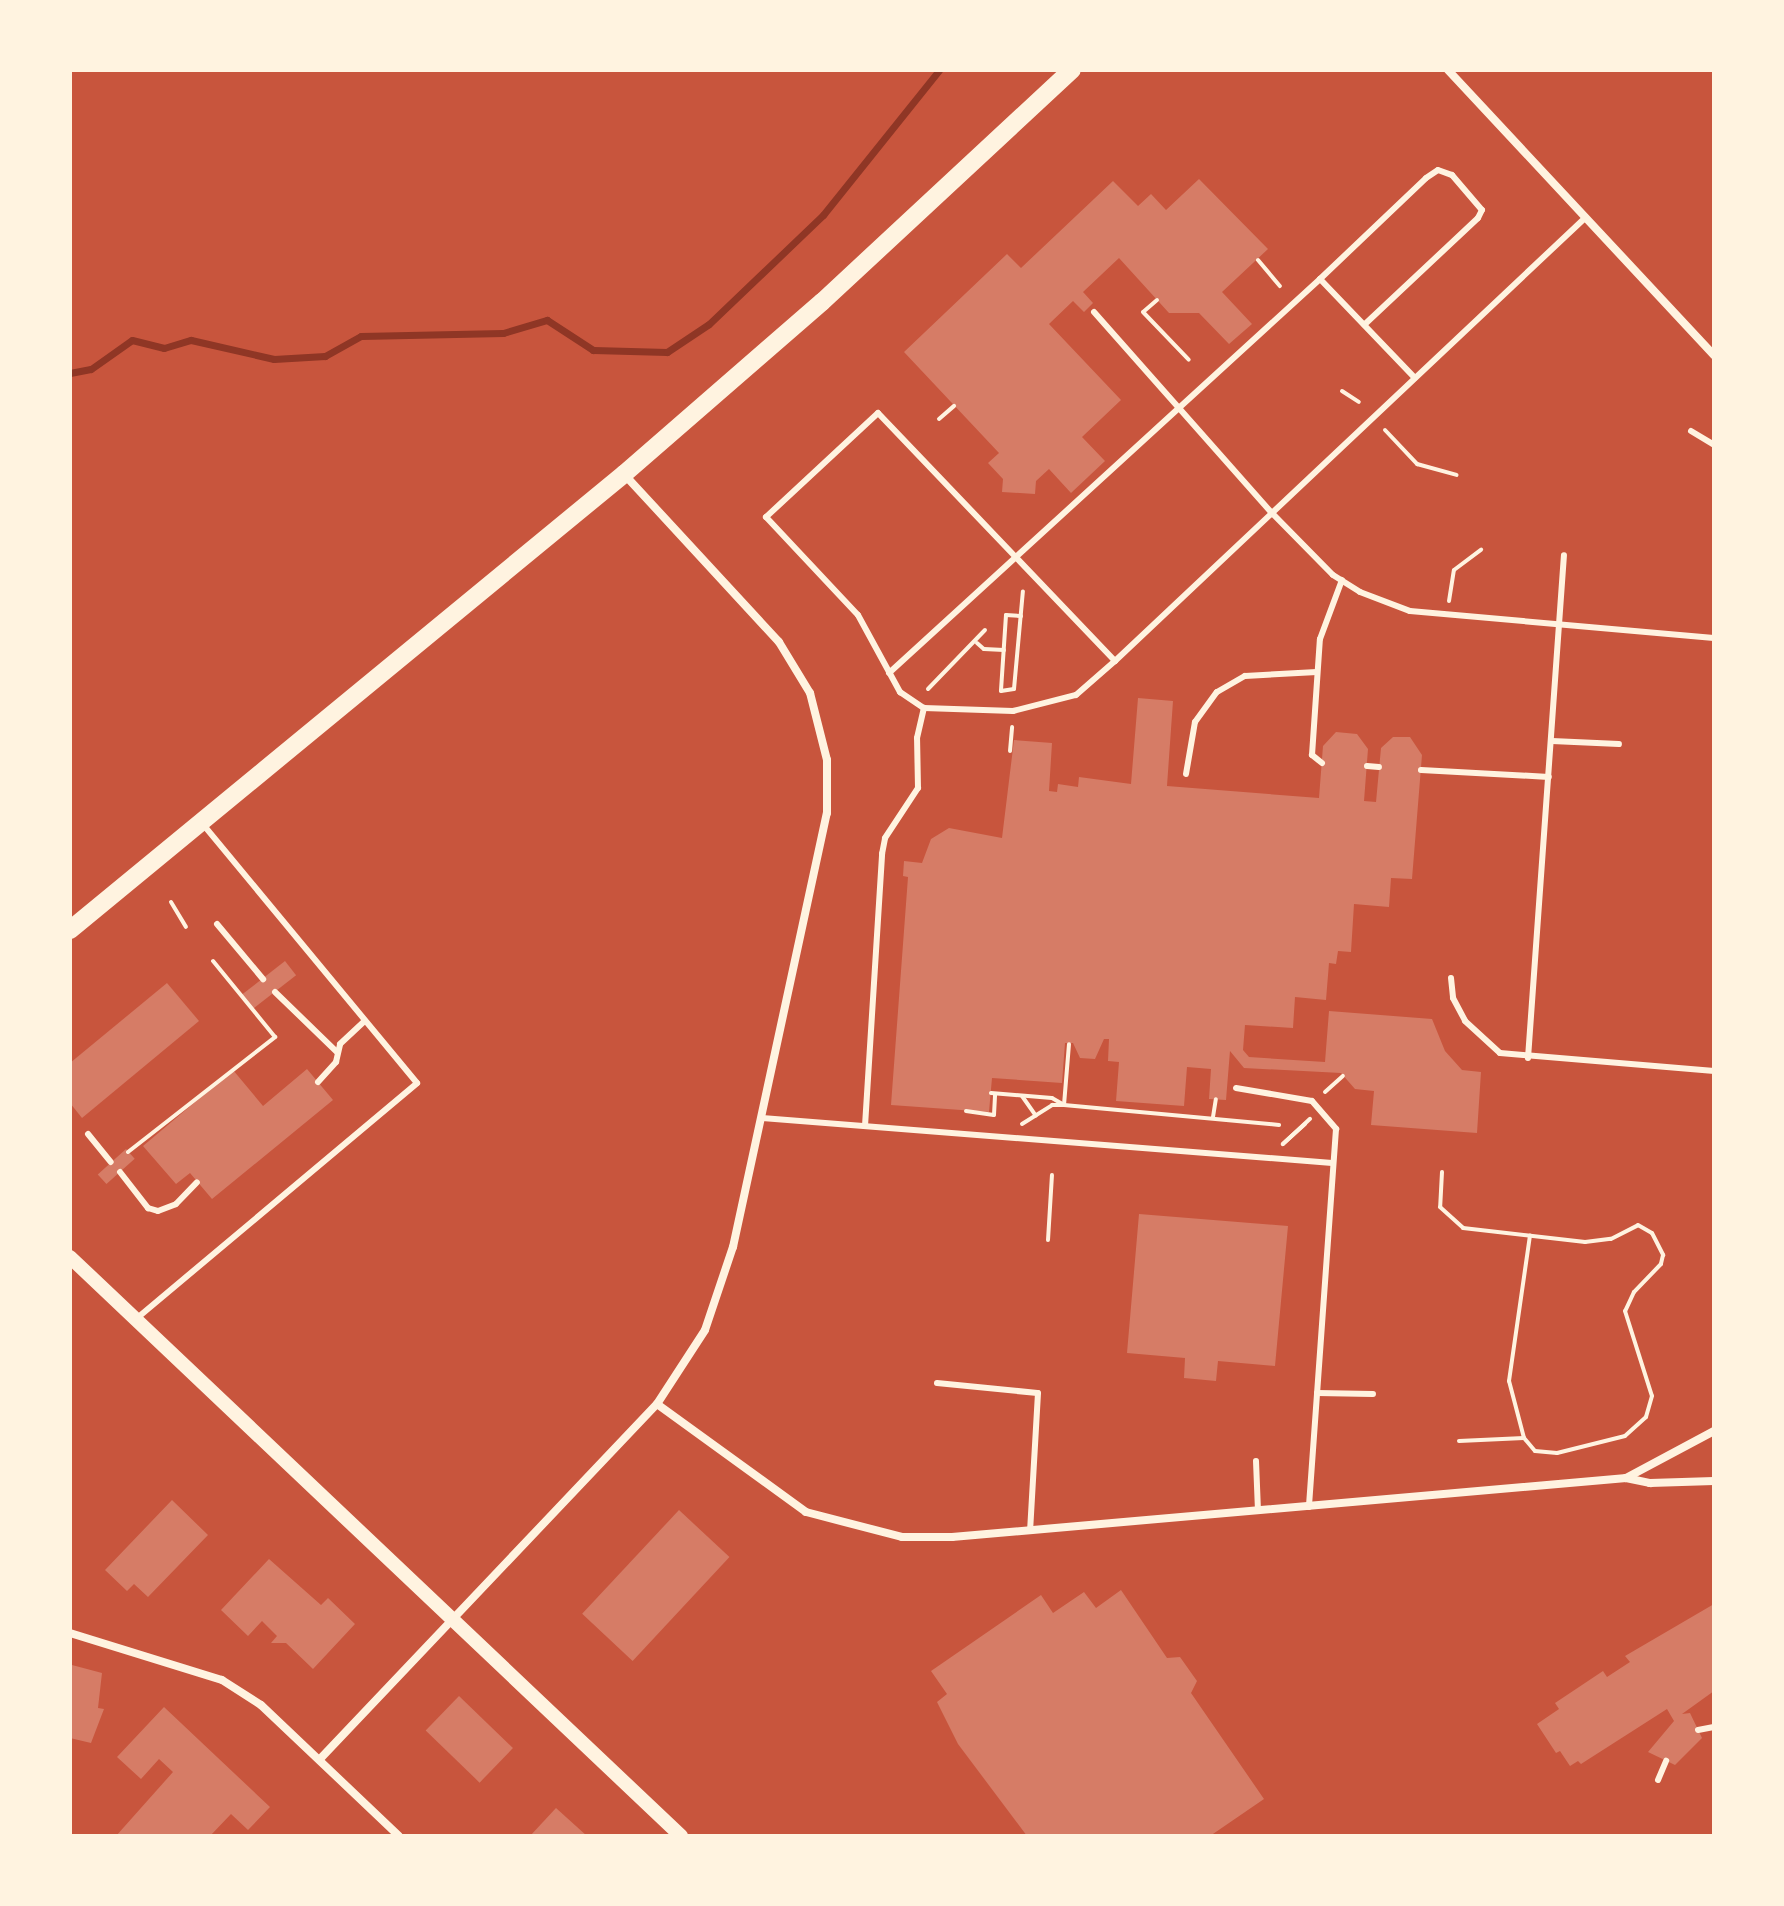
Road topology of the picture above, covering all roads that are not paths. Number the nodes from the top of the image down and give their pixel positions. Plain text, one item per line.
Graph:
1 (1072, 70) edge
2 (1448, 70) edge
3 (1586, 217) junction
4 (1320, 279) junction
5 (1094, 312) dead end
6 (1364, 325) junction
7 (1714, 355) edge
8 (1415, 378) junction
9 (1177, 410) junction
10 (1691, 431) dead end
11 (1714, 445) edge
12 (624, 474) junction
13 (1271, 512) junction
14 (1564, 555) dead end
15 (1015, 557) junction
16 (1342, 580) junction
17 (1560, 628) junction
18 (1714, 638) edge
19 (1115, 661) junction
20 (1317, 672) junction
21 (889, 673) junction
22 (924, 708) junction
23 (1552, 741) junction
24 (1619, 744) dead end
25 (1322, 763) dead end
26 (1367, 766) dead end
27 (1379, 767) dead end
28 (1421, 770) dead end
29 (1186, 774) dead end
30 (1549, 777) junction
31 (203, 824) junction
32 (217, 924) dead end
33 (70, 930) edge
34 (1451, 978) dead end
35 (263, 979) dead end
36 (275, 992) dead end
37 (365, 1021) junction
38 (337, 1052) junction
39 (1528, 1058) junction
40 (1714, 1071) edge
41 (318, 1082) dead end
42 (1236, 1088) dead end
43 (762, 1118) junction
44 (865, 1126) junction
45 (88, 1134) dead end
46 (111, 1162) dead end
47 (1332, 1163) junction
48 (120, 1172) dead end
49 (197, 1182) dead end
50 (70, 1257) edge
51 (136, 1319) junction
52 (937, 1383) dead end
53 (1317, 1393) junction
54 (1373, 1394) dead end
55 (657, 1404) junction
56 (1714, 1431) edge
57 (1256, 1461) dead end
58 (1626, 1478) junction
59 (1714, 1481) edge
60 (1309, 1507) junction
61 (1258, 1511) junction
62 (1030, 1530) junction
63 (453, 1619) junction
64 (70, 1633) edge
65 (1714, 1727) edge
66 (1698, 1730) dead end
67 (320, 1759) junction
68 (1666, 1761) dead end
69 (1658, 1780) dead end
70 (399, 1836) edge
71 (681, 1836) edge

1 - 12 main road
2 - 3 street
3 - 7 street
3 - 8 lane
4 - 6 lane
4 - 6 lane
4 - 9 lane
5 - 9 lane
6 - 8 lane
8 - 13 lane
9 - 13 lane
9 - 15 lane
10 - 11 lane
12 - 31 main road
12 - 43 street
13 - 16 lane
13 - 19 lane
14 - 17 lane
15 - 19 lane
15 - 21 lane
15 - 21 lane
16 - 17 lane
16 - 20 lane
17 - 18 lane
17 - 23 lane
19 - 22 lane
20 - 25 lane
20 - 29 lane
21 - 22 lane
22 - 44 lane
23 - 24 lane
23 - 30 lane
26 - 27 lane
28 - 30 lane
30 - 39 lane
31 - 33 main road
31 - 37 lane
32 - 35 lane
34 - 39 lane
36 - 38 lane
37 - 38 lane
37 - 51 lane
38 - 41 lane
39 - 40 lane
42 - 47 lane
43 - 44 lane
43 - 55 street
44 - 47 lane
45 - 46 lane
47 - 53 lane
48 - 49 lane
50 - 51 street
51 - 63 street
52 - 62 lane
53 - 54 lane
53 - 60 lane
55 - 62 street
55 - 63 street
56 - 58 street
57 - 61 lane
58 - 59 street
58 - 60 street
60 - 61 street
61 - 62 street
63 - 67 street
63 - 71 street
64 - 67 street
65 - 66 lane
67 - 70 street
68 - 69 lane

